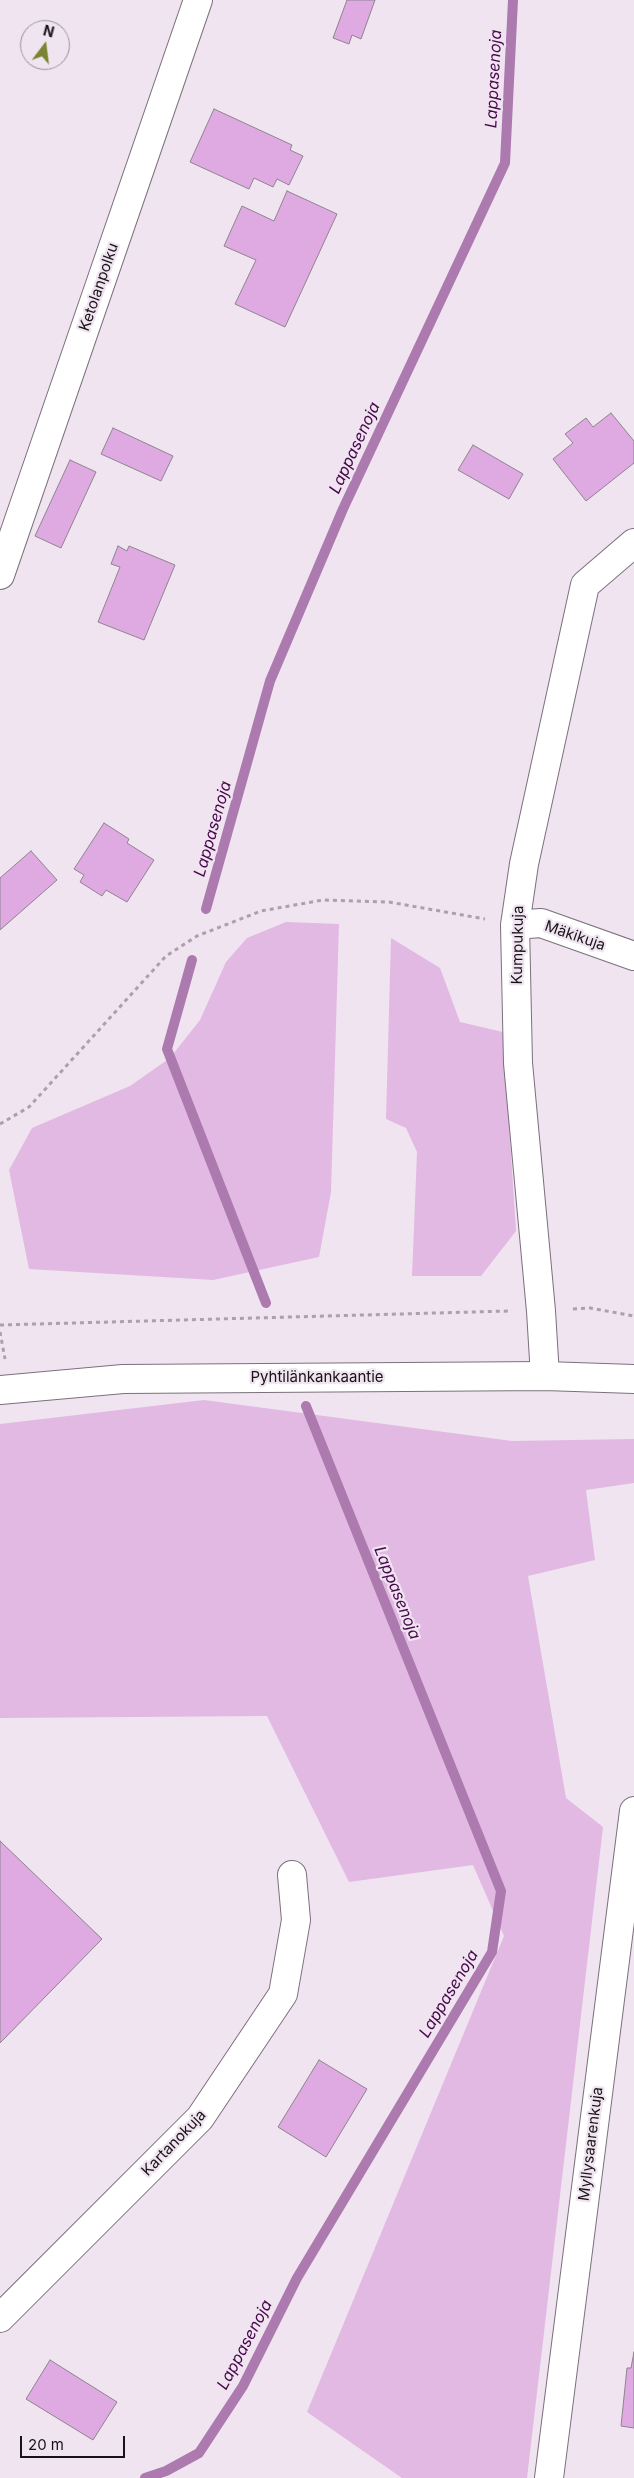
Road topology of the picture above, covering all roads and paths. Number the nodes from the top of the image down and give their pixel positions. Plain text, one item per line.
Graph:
1 (198, 0) edge
2 (634, 543) edge
3 (0, 575) edge
4 (515, 925) junction
5 (634, 956) edge
6 (0, 1124) edge
7 (541, 1311) junction
8 (634, 1316) edge
9 (0, 1325) edge
10 (545, 1376) junction
11 (634, 1379) edge
12 (0, 1390) edge
13 (634, 1811) edge
14 (292, 1875) dead end
15 (0, 2318) edge
16 (549, 2478) edge

1 - 3 street, Ketolanpolku
2 - 4 street, Kumpukuja
4 - 5 street, Mäkikuja
4 - 6 path
4 - 7 street, Kumpukuja
7 - 8 path
7 - 9 path
7 - 10 street, Kumpukuja
10 - 11 street, Pyhtilänkankaantie
10 - 12 street, Pyhtilänkankaantie
13 - 16 street, Myllysaarenkuja
14 - 15 street, Kartanokuja

